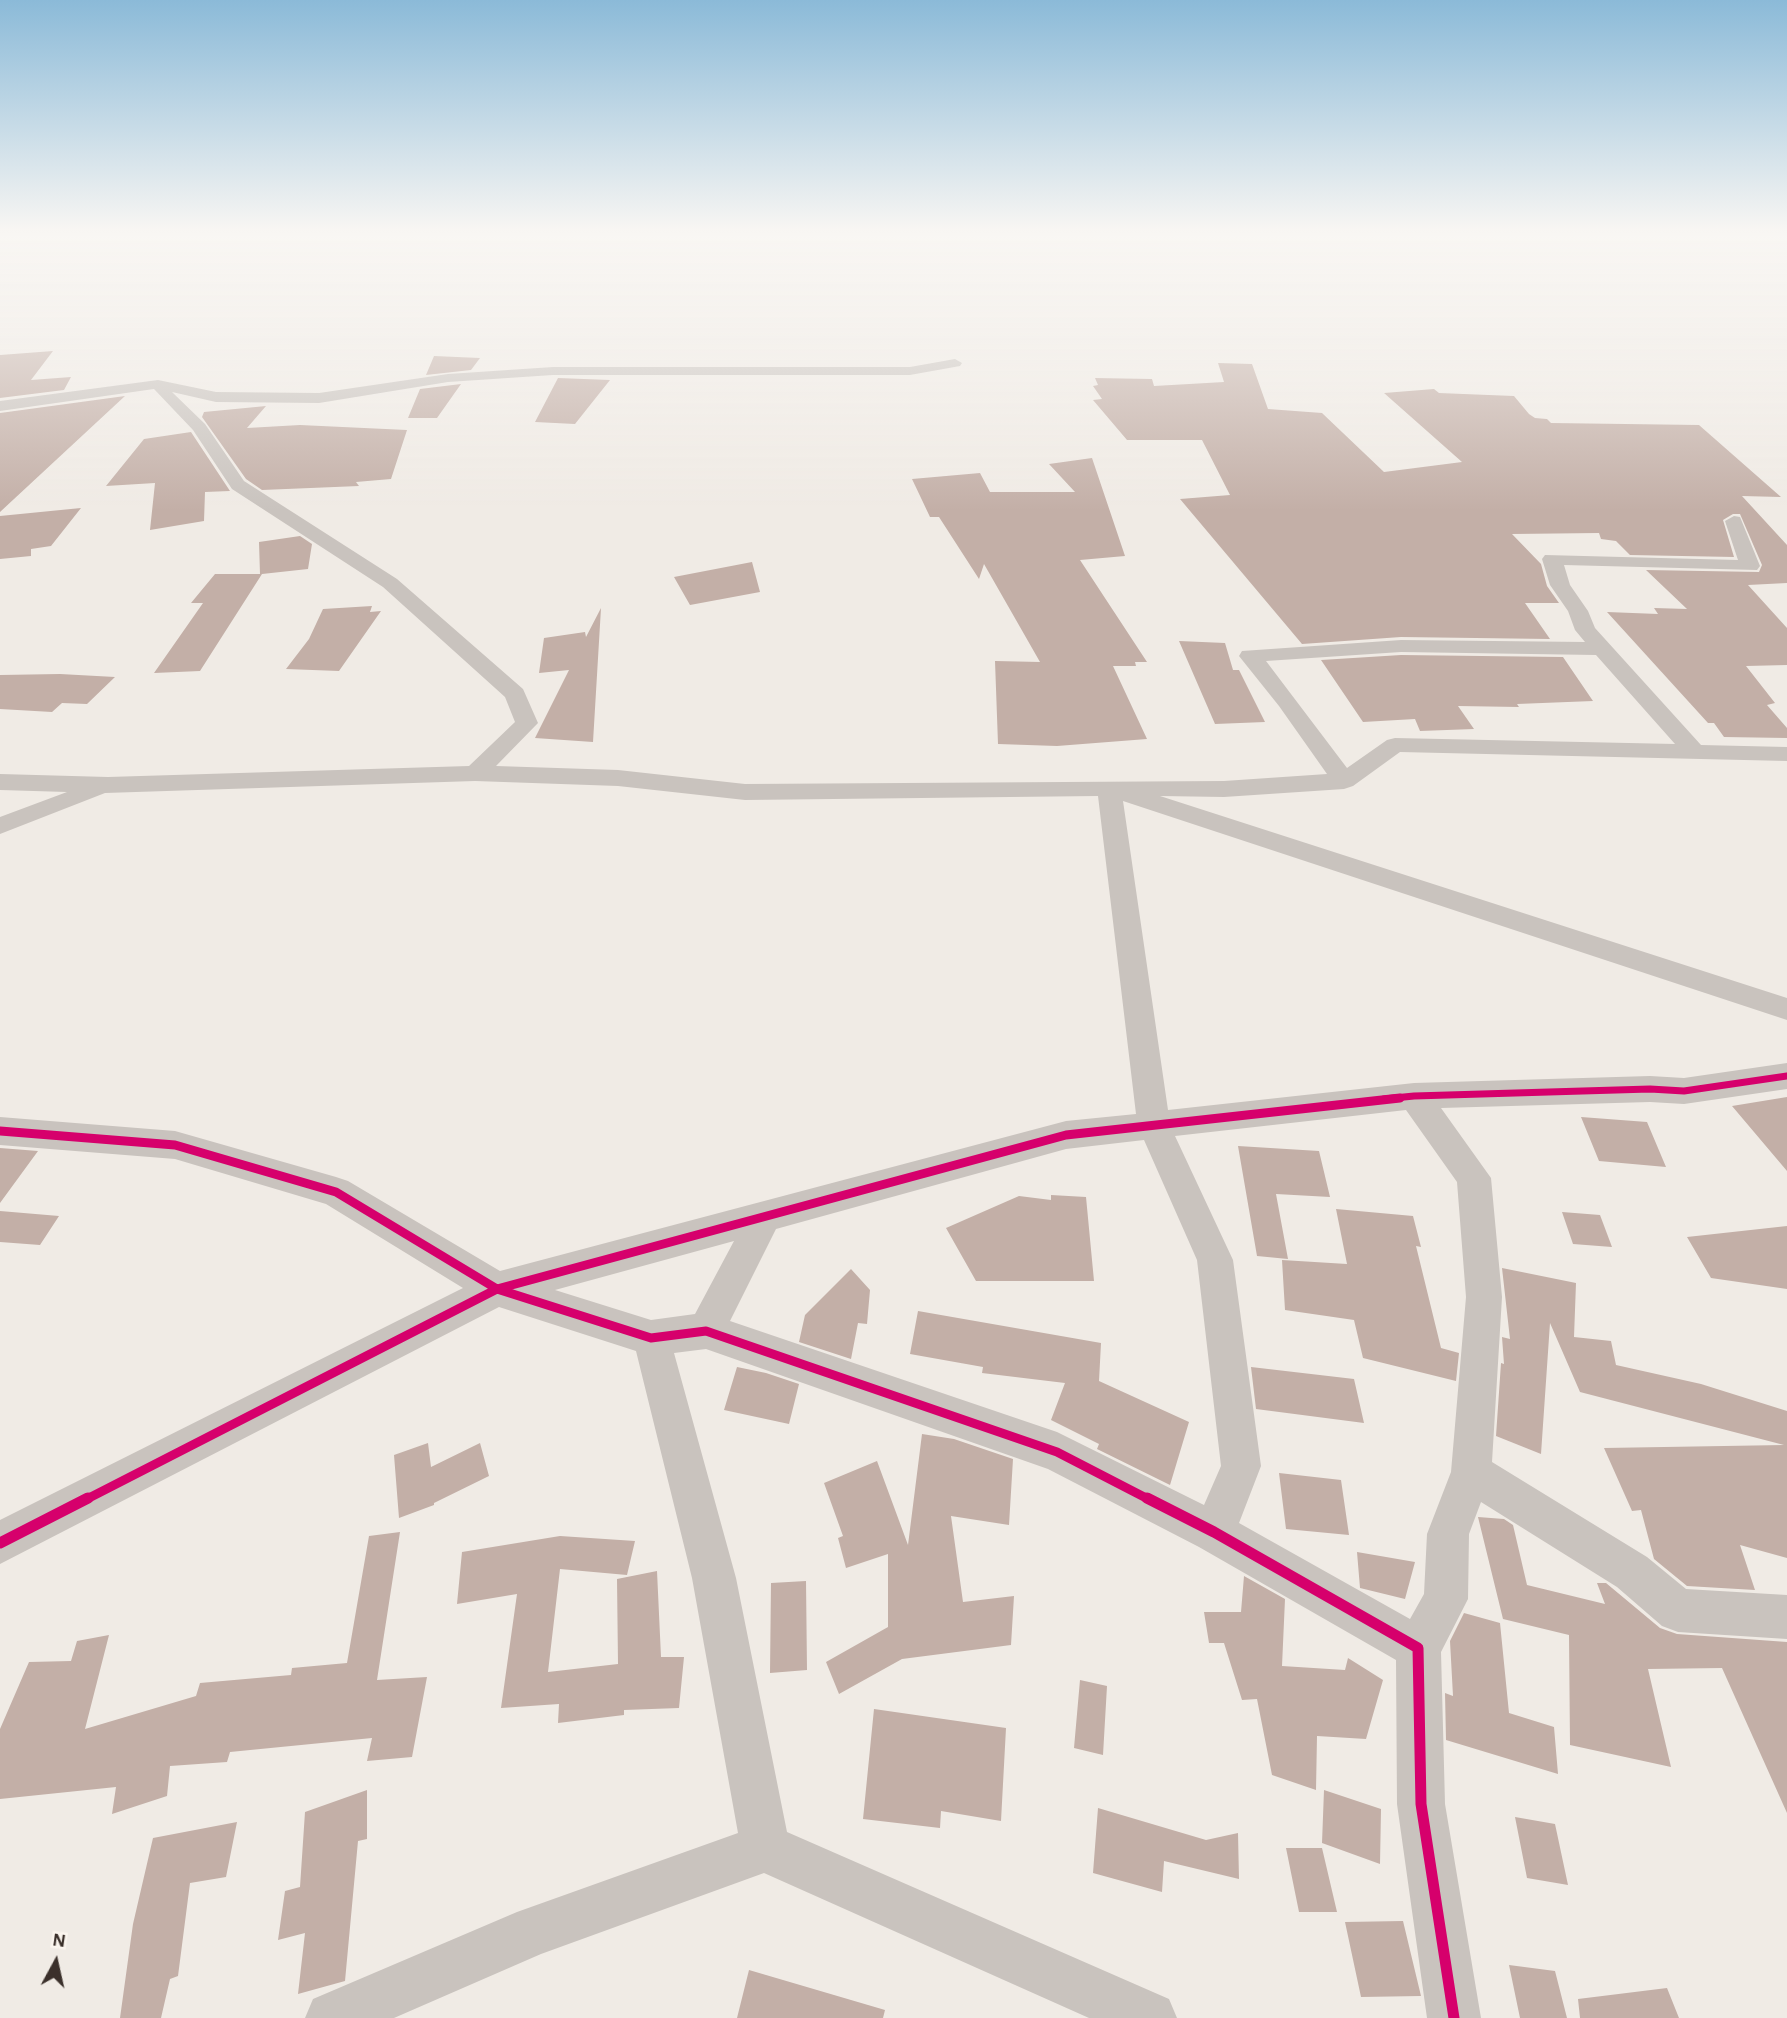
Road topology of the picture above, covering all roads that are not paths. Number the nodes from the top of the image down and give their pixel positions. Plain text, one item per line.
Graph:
1 (955, 363) dead end
2 (158, 384) junction
3 (0, 406) edge
4 (1734, 522) dead end
5 (1600, 649) junction
6 (1693, 750) junction
7 (1787, 754) edge
8 (475, 773) junction
9 (1344, 781) junction
10 (0, 782) edge
11 (108, 785) junction
12 (1109, 789) junction
13 (0, 826) edge
14 (1787, 1009) edge
15 (1787, 1076) edge
16 (1414, 1096) junction
17 (1154, 1127) junction
18 (0, 1131) edge
19 (765, 1216) junction
20 (497, 1289) junction
21 (706, 1331) junction
22 (651, 1338) junction
23 (1471, 1472) junction
24 (1214, 1532) junction
25 (0, 1543) edge
26 (1787, 1617) edge
27 (1418, 1648) junction
28 (765, 1848) junction
29 (331, 2018) edge
30 (1150, 2018) edge
31 (1454, 2018) edge

1 - 2 street
2 - 3 street
2 - 8 street
4 - 5 street
5 - 6 street
5 - 9 street
6 - 7 street
6 - 9 street
8 - 11 street
8 - 12 street
9 - 12 street
10 - 11 street
11 - 13 street
12 - 14 street
12 - 17 street
15 - 16 street
16 - 17 street
16 - 23 street
17 - 19 street
17 - 24 street
18 - 20 street
19 - 20 street
19 - 21 street
20 - 22 street
20 - 25 street
21 - 22 street
21 - 24 street
22 - 28 street
23 - 26 street
23 - 27 street
24 - 27 street
27 - 31 street
28 - 29 street
28 - 30 street

